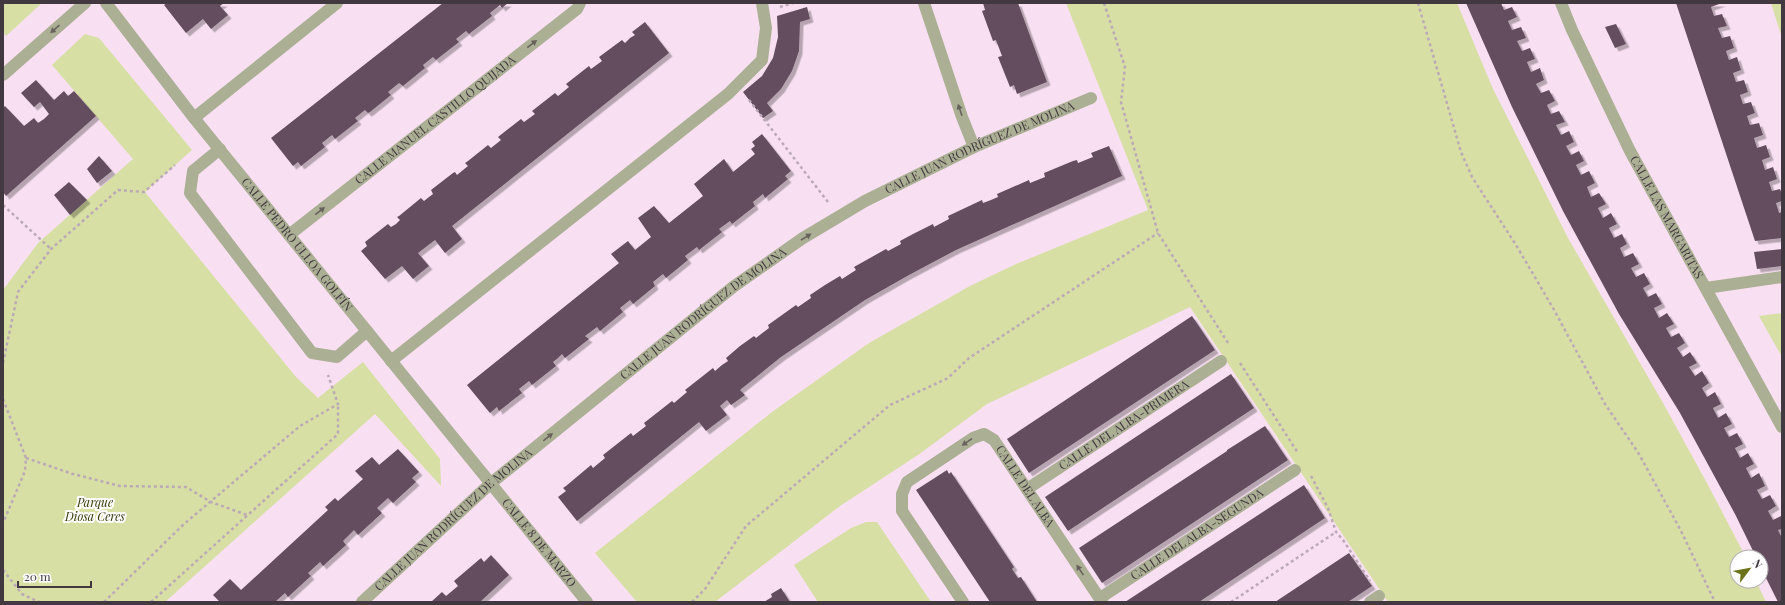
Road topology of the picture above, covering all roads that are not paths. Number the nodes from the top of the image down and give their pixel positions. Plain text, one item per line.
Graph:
1 (85, 3) edge
2 (106, 3) edge
3 (337, 3) edge
4 (580, 3) edge
5 (762, 3) edge
6 (924, 3) edge
7 (1561, 3) edge
8 (3, 75) edge
9 (1091, 98) dead end
10 (194, 118) junction
11 (974, 146) junction
12 (220, 149) junction
13 (289, 235) junction
14 (1782, 277) edge
15 (1706, 288) junction
16 (367, 331) junction
17 (391, 361) junction
18 (1221, 361) dead end
19 (1782, 427) edge
20 (1295, 470) dead end
21 (490, 484) junction
22 (1027, 490) junction
23 (1101, 600) edge
24 (362, 602) edge
25 (586, 602) edge
26 (963, 602) edge

1 -> 8 street
2 - 10 street, CALLE PEDRO ULLOA GOLFÍN
3 - 10 street
13 -> 4 street, CALLE MANUEL CASTILLO QUIJADA
5 - 17 street
11 -> 6 street
7 - 15 street, CALLE LAS MARGARITAS
9 - 11 street, CALLE JUAN RODRÍGUEZ DE MOLINA
10 - 12 street, CALLE PEDRO ULLOA GOLFÍN
21 -> 11 street, CALLE JUAN RODRÍGUEZ DE MOLINA
12 - 13 street, CALLE PEDRO ULLOA GOLFÍN
12 - 16 street
13 - 16 street, CALLE PEDRO ULLOA GOLFÍN
14 - 15 street
15 - 19 street, CALLE LAS MARGARITAS
16 - 17 street, CALLE PEDRO ULLOA GOLFÍN
17 - 21 street, CALLE PEDRO ULLOA GOLFÍN
18 - 22 street, CALLE DEL ALBA-PRIMERA
20 - 23 street, CALLE DEL ALBA-SEGUNDA
21 - 24 street, CALLE JUAN RODRÍGUEZ DE MOLINA
21 - 25 street, CALLE 8 DE MARZO
23 -> 22 street, CALLE DEL ALBA
22 -> 26 street, CALLE DEL ALBA

